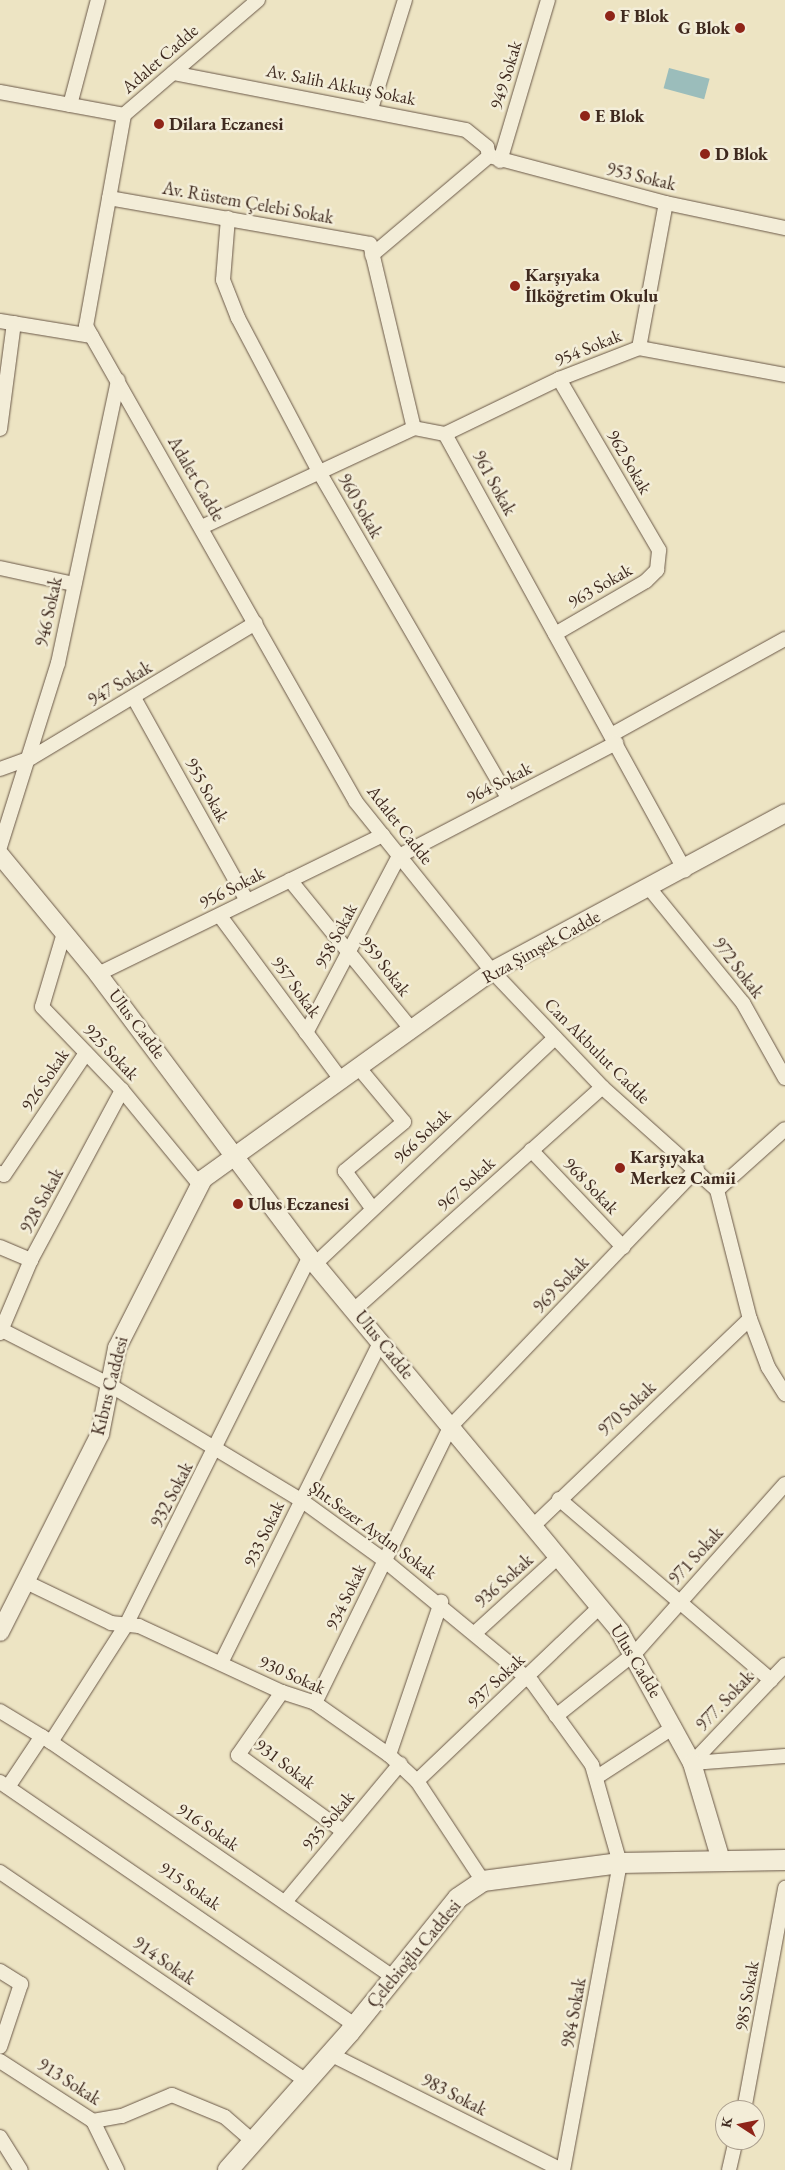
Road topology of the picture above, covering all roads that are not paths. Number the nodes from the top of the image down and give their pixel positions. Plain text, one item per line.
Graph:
1 (98, 0) edge
2 (258, 0) edge
3 (405, 0) edge
4 (548, 0) edge
5 (173, 73) junction
6 (0, 93) edge
7 (70, 105) junction
8 (371, 109) junction
9 (124, 115) junction
10 (495, 159) junction
11 (109, 198) junction
12 (666, 203) junction
13 (228, 218) junction
14 (785, 228) edge
15 (372, 255) junction
16 (7, 322) edge
17 (92, 336) junction
18 (639, 348) junction
19 (785, 375) edge
20 (118, 380) junction
21 (559, 380) junction
22 (414, 428) junction
23 (0, 429) edge
24 (445, 434) junction
25 (318, 470) junction
26 (202, 527) junction
27 (658, 565) joint
28 (0, 568) edge
29 (74, 584) junction
30 (256, 623) junction
31 (555, 634) junction
32 (785, 639) edge
33 (134, 698) junction
34 (613, 739) junction
35 (31, 758) junction
36 (0, 769) edge
37 (509, 799) junction
38 (785, 813) edge
39 (383, 835) junction
40 (0, 847) edge
41 (0, 856) edge
42 (399, 856) junction
43 (685, 870) junction
44 (290, 880) junction
45 (650, 889) junction
46 (247, 901) junction
47 (220, 916) junction
48 (64, 933) junction
49 (349, 951) junction
50 (492, 971) junction
51 (98, 974) junction
52 (412, 1030) junction
53 (306, 1033) junction
54 (555, 1038) junction
55 (86, 1052) junction
56 (359, 1068) junction
57 (785, 1078) edge
58 (342, 1081) junction
59 (602, 1087) junction
60 (122, 1090) junction
61 (785, 1129) edge
62 (531, 1150) junction
63 (238, 1156) junction
64 (697, 1170) junction
65 (0, 1173) edge
66 (200, 1185) junction
67 (718, 1190) junction
68 (372, 1208) junction
69 (0, 1247) edge
70 (623, 1247) junction
71 (31, 1260) junction
72 (312, 1260) junction
73 (355, 1309) junction
74 (750, 1319) junction
75 (1, 1330) edge
76 (381, 1341) junction
77 (110, 1385) junction
78 (784, 1392) edge
79 (451, 1426) junction
80 (216, 1450) junction
81 (785, 1484) edge
82 (559, 1499) junction
83 (301, 1500) junction
84 (532, 1527) junction
85 (557, 1558) junction
86 (384, 1560) junction
87 (28, 1583) junction
88 (681, 1601) junction
89 (441, 1602) junction
90 (600, 1607) junction
91 (126, 1625) junction
92 (0, 1632) edge
93 (476, 1632) junction
94 (635, 1653) junction
95 (221, 1663) junction
96 (785, 1665) edge
97 (528, 1678) junction
98 (771, 1680) junction
99 (282, 1692) junction
100 (315, 1703) junction
101 (0, 1711) edge
102 (556, 1716) junction
103 (674, 1727) junction
104 (47, 1739) junction
105 (389, 1755) junction
106 (785, 1756) edge
107 (692, 1763) junction
108 (400, 1764) junction
109 (597, 1777) junction
110 (417, 1782) junction
111 (4, 1784) edge
112 (343, 1831) junction
113 (721, 1860) junction
114 (785, 1860) edge
115 (620, 1863) junction
116 (0, 1872) edge
117 (483, 1881) junction
118 (785, 1888) edge
119 (285, 1902) junction
120 (0, 1971) edge
121 (393, 1976) junction
122 (355, 2025) junction
123 (0, 2047) edge
124 (330, 2054) junction
125 (0, 2061) edge
126 (306, 2081) junction
127 (746, 2100) edge
128 (93, 2121) junction
129 (0, 2137) edge
130 (253, 2141) junction
131 (734, 2150) edge
132 (21, 2170) edge
133 (117, 2170) edge
134 (228, 2170) edge
135 (562, 2170) edge
136 (729, 2170) edge

1 - 7 street
2 - 5 street, Adalet Cadde
3 - 8 street
4 - 10 street, 949 Sokak
5 - 8 street, Av. Salih Akkuş Sokak
5 - 9 street, Adalet Cadde
6 - 7 street
7 - 9 street
8 - 10 street, Av. Salih Akkuş Sokak
9 - 11 street, Adalet Cadde
10 - 12 street, 953 Sokak
10 - 15 street
11 - 13 street, Av. Rüstem Çelebi Sokak
11 - 17 street, Adalet Cadde
12 - 14 street, 953 Sokak
12 - 18 street
13 - 15 street, Av. Rüstem Çelebi Sokak
13 - 25 street, 960 Sokak
15 - 22 street
16 - 17 street
16 - 23 street
17 - 20 street, Adalet Cadde
18 - 19 street, 954 Sokak
18 - 21 street, 954 Sokak
20 - 26 street, Adalet Cadde
20 - 29 street, 946 Sokak
21 - 24 street, 954 Sokak
21 - 27 street, 962 Sokak
22 - 24 street
22 - 25 street
24 - 31 street, 961 Sokak
25 - 26 street
25 - 37 street, 960 Sokak
26 - 30 street, Adalet Cadde
27 - 31 street, 963 Sokak
28 - 29 street
29 - 35 street, 946 Sokak
30 - 33 street, 947 Sokak
30 - 39 street, Adalet Cadde
31 - 34 street, 961 Sokak
32 - 34 street, 964 Sokak
33 - 35 street, 947 Sokak
33 - 46 street, 955 Sokak
34 - 37 street, 964 Sokak
34 - 43 street, 961 Sokak
35 - 36 street, 947 Sokak
35 - 40 street, 946 Sokak
37 - 42 street, 964 Sokak
38 - 43 street, Rıza Şimşek Cadde
39 - 42 street, Adalet Cadde
39 - 44 street, 956 Sokak
41 - 48 street, Ulus Cadde
42 - 49 street, 958 Sokak
42 - 50 street, Adalet Cadde
43 - 45 street, Rıza Şimşek Cadde
44 - 46 street, 956 Sokak
44 - 49 street, 959 Sokak
45 - 50 street, Rıza Şimşek Cadde
45 - 57 street, 972 Sokak
46 - 47 street, 956 Sokak
47 - 51 street, 956 Sokak
47 - 53 street, 957 Sokak
48 - 51 street, Ulus Cadde
48 - 55 street, 925 Sokak
49 - 52 street, 959 Sokak
49 - 53 street, 958 Sokak
50 - 52 street, Rıza Şimşek Cadde
50 - 54 street, Can Akbulut Cadde
51 - 63 street, Ulus Cadde
52 - 56 street, Rıza Şimşek Cadde
53 - 58 street, 957 Sokak
54 - 59 street, Can Akbulut Cadde
54 - 68 street, 966 Sokak
55 - 60 street, 925 Sokak
55 - 65 street, 926 Sokak
56 - 58 street, Rıza Şimşek Cadde
56 - 68 street
58 - 63 street, Rıza Şimşek Cadde
59 - 62 street, 967 Sokak
59 - 64 street, Can Akbulut Cadde
60 - 66 street, 925 Sokak
60 - 71 street, 928 Sokak
61 - 67 street
62 - 70 street, 968 Sokak
62 - 73 street, 967 Sokak
63 - 66 street, Kıbrıs Caddesi
63 - 72 street, Ulus Cadde
64 - 67 street, Can Akbulut Cadde
64 - 70 street, 969 Sokak
66 - 77 street, Kıbrıs Caddesi
67 - 74 street
68 - 72 street, 966 Sokak
69 - 71 street
70 - 79 street, 969 Sokak
71 - 75 street, 928 Sokak
72 - 73 street, Ulus Cadde
72 - 80 street, 932 Sokak
73 - 76 street, Ulus Cadde
74 - 78 street
74 - 82 street, 970 Sokak
75 - 77 street, Şht.Sezer Aydın Sokak
76 - 79 street, Ulus Cadde
76 - 83 street, 933 Sokak
77 - 80 street, Şht.Sezer Aydın Sokak
77 - 87 street, Kıbrıs Caddesi
79 - 84 street, Ulus Cadde
79 - 86 street, 934 Sokak
80 - 83 street, Şht.Sezer Aydın Sokak
80 - 91 street, 932 Sokak
81 - 88 street, 971 Sokak
82 - 84 street, 970 Sokak
82 - 88 street
83 - 86 street, Şht.Sezer Aydın Sokak
83 - 95 street, 933 Sokak
84 - 85 street, Ulus Cadde
85 - 90 street, Ulus Cadde
85 - 93 street, 936 Sokak
86 - 89 street, Şht.Sezer Aydın Sokak
86 - 100 street, 934 Sokak
87 - 91 street, 930 Sokak
87 - 92 street, Kıbrıs Caddesi
88 - 94 street, 971 Sokak
88 - 98 street
89 - 93 street, Şht.Sezer Aydın Sokak
89 - 105 street
90 - 94 street, Ulus Cadde
90 - 97 street, 937 Sokak
91 - 95 street, 930 Sokak
91 - 104 street, 932 Sokak
93 - 97 street, Şht.Sezer Aydın Sokak
94 - 102 street, 971 Sokak
94 - 103 street, Ulus Cadde
95 - 99 street, 930 Sokak
96 - 98 street, 977. Sokak
97 - 102 street, Şht.Sezer Aydın Sokak
97 - 110 street, 937 Sokak
98 - 107 street, 977. Sokak
99 - 100 street, 930 Sokak
99 - 112 street, 931 Sokak
100 - 105 street, 930 Sokak
101 - 104 street, 916 Sokak
102 - 109 street, Şht.Sezer Aydın Sokak
103 - 107 street, Ulus Cadde
103 - 109 street
104 - 111 street, 932 Sokak
104 - 119 street, 916 Sokak
105 - 108 street, 930 Sokak
106 - 107 street
107 - 113 street, Ulus Cadde
108 - 110 street, 930 Sokak
108 - 112 street, 935 Sokak
109 - 115 street, Şht.Sezer Aydın Sokak
110 - 117 street, 930 Sokak
111 - 122 street, 915 Sokak
112 - 119 street, 935 Sokak
113 - 114 main road, Çelebioğlu Caddesi
113 - 115 main road, Çelebioğlu Caddesi
115 - 117 main road, Çelebioğlu Caddesi
115 - 135 street, 984 Sokak
116 - 126 street, 914 Sokak
117 - 121 main road, Çelebioğlu Caddesi
118 - 127 street, 985 Sokak
119 - 121 street, 916 Sokak
120 - 123 street
121 - 122 main road, Çelebioğlu Caddesi
122 - 124 main road, Çelebioğlu Caddesi
124 - 126 main road, Çelebioğlu Caddesi
124 - 135 street, 983 Sokak
125 - 128 street, 913 Sokak
126 - 130 main road, Çelebioğlu Caddesi
128 - 130 street, 913 Sokak
128 - 133 street
129 - 132 street
130 - 134 main road, Çelebioğlu Caddesi
131 - 136 street

